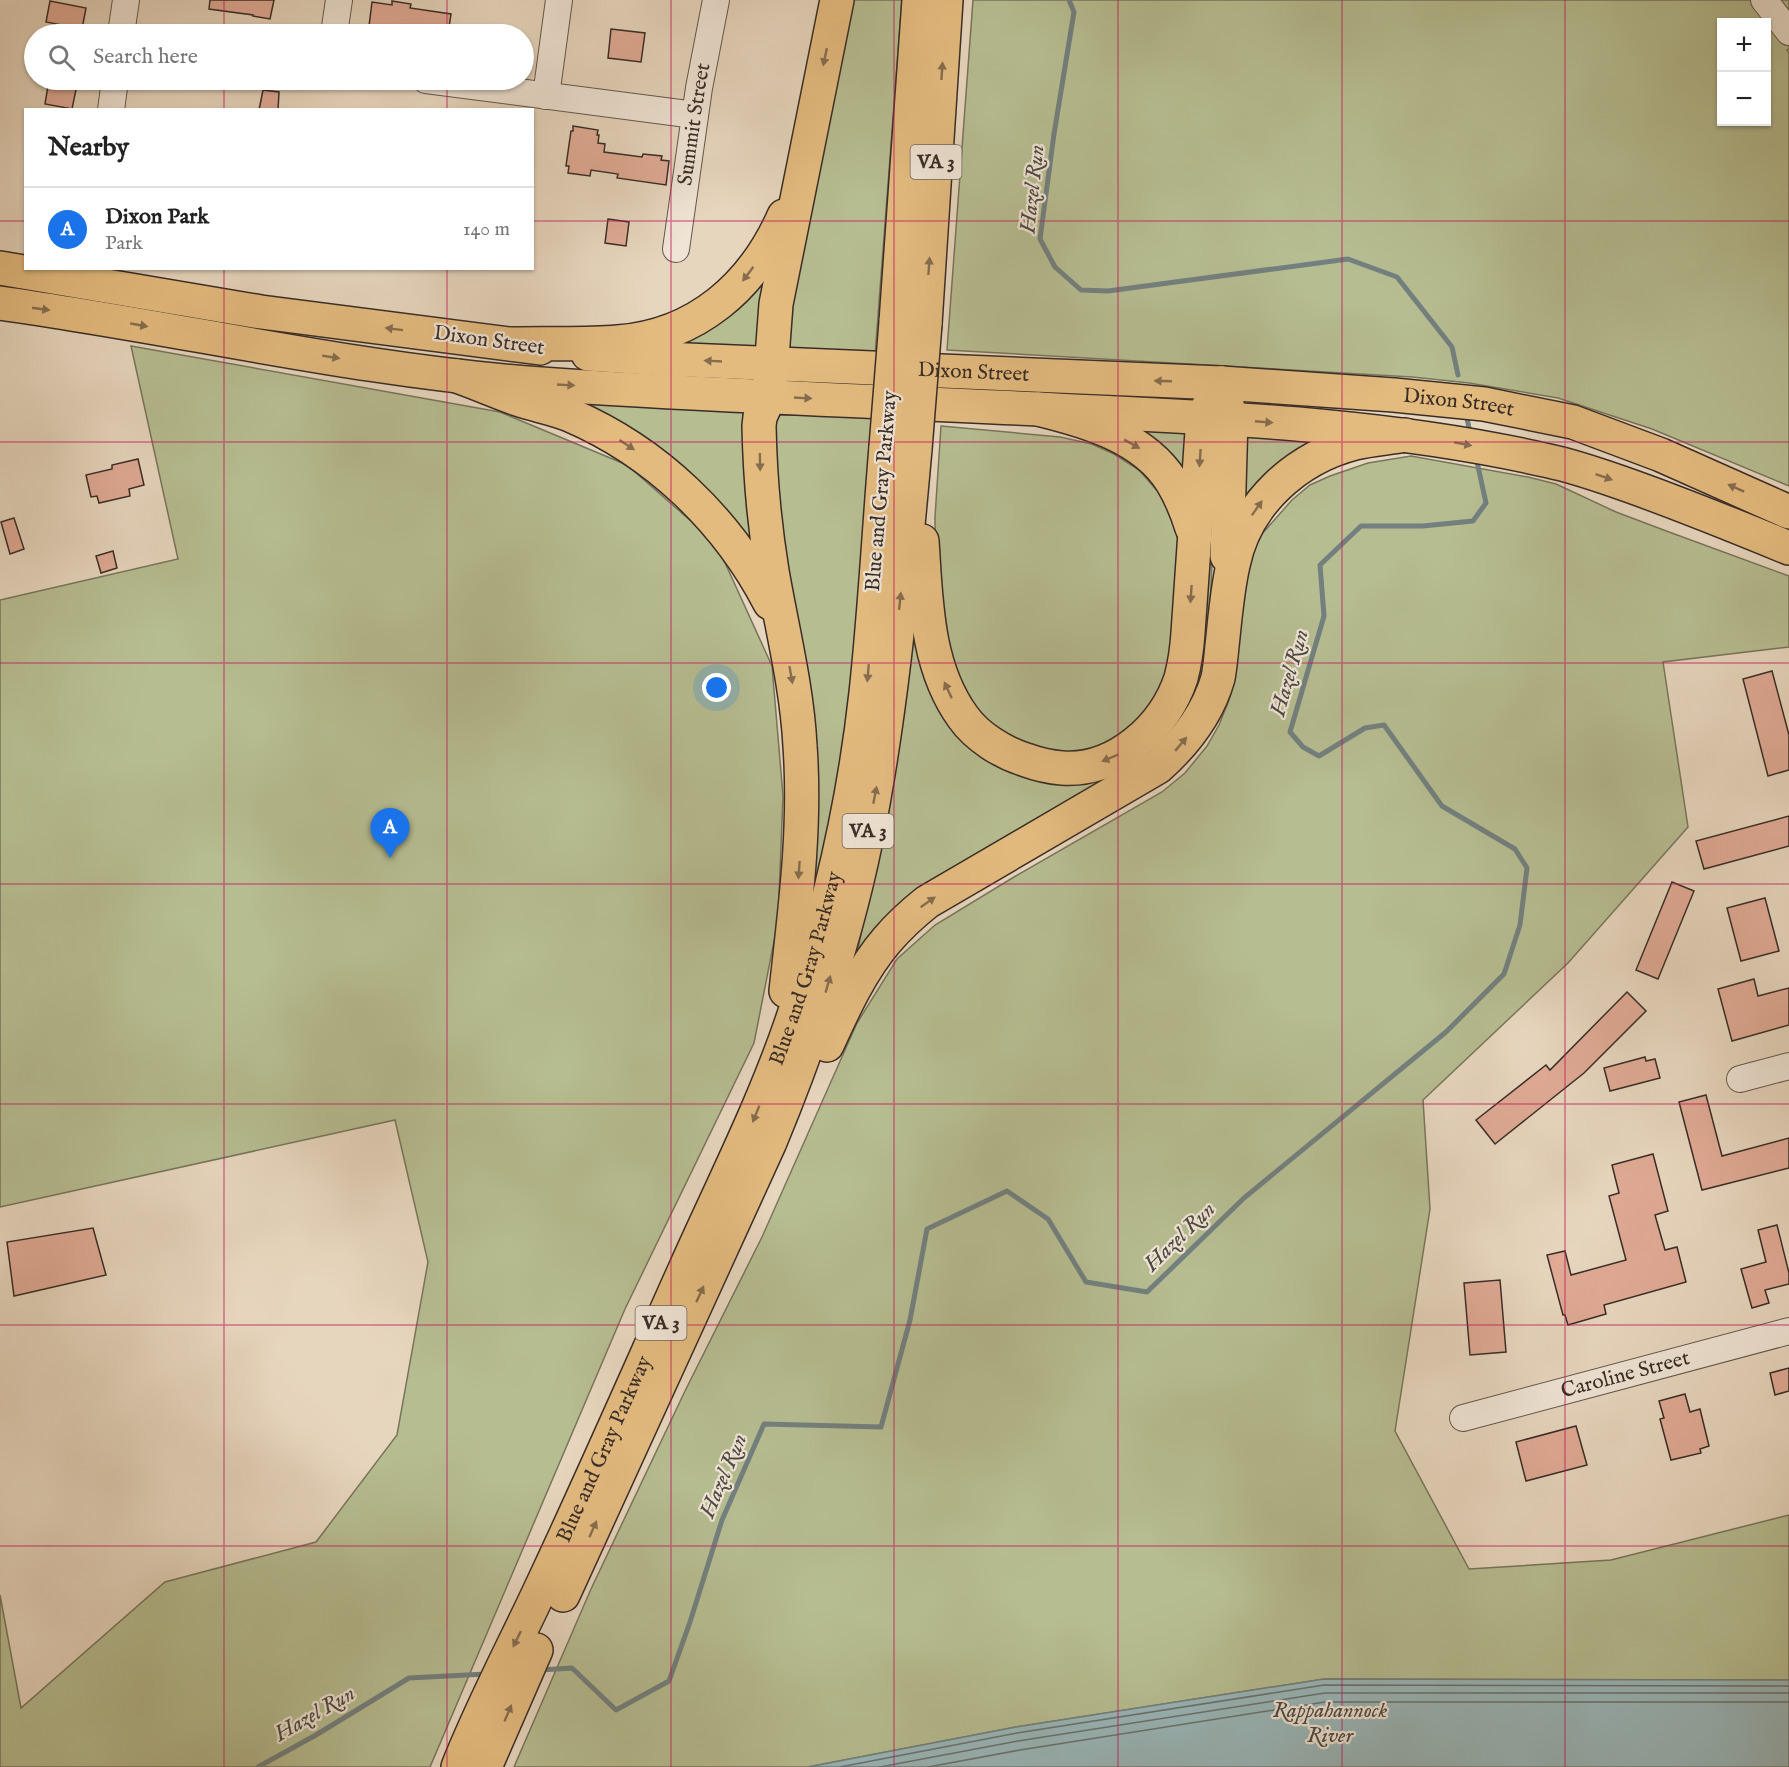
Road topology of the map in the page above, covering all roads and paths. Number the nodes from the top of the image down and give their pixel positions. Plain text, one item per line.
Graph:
1 (126, 0) edge
2 (339, 0) edge
3 (559, 0) edge
4 (716, 0) edge
5 (837, 0) edge
6 (919, 0) edge
7 (946, 0) edge
8 (1764, 0) edge
9 (122, 24) edge
10 (335, 24) edge
11 (1789, 32) edge
12 (114, 90) edge
13 (501, 90) edge
14 (546, 96) junction
15 (111, 108) edge
16 (696, 114) junction
17 (803, 166) junction
18 (676, 249) dead end
19 (0, 268) edge
20 (24, 270) edge
21 (25, 270) edge
22 (88, 275) edge
23 (0, 303) edge
24 (81, 314) junction
25 (910, 323) junction
26 (513, 344) junction
27 (771, 363) junction
28 (457, 376) junction
29 (1221, 383) junction
30 (768, 396) junction
31 (1038, 409) junction
32 (1217, 418) junction
33 (1405, 435) junction
34 (901, 448) junction
35 (1789, 512) edge
36 (1195, 536) junction
37 (1789, 548) edge
38 (1227, 603) junction
39 (783, 631) junction
40 (778, 1060) junction
41 (1789, 1066) edge
42 (1740, 1079) dead end
43 (747, 1195) junction
44 (1789, 1331) edge
45 (1463, 1418) dead end
46 (556, 1584) junction
47 (459, 1767) edge
48 (485, 1767) edge

1 - 9 street
2 - 10 street
3 - 14 street
4 - 16 street, Summit Street
5 -> 17 main road
6 - 25 main road, Blue and Gray Parkway / VA 3
25 -> 7 main road, Blue and Gray Parkway / VA 3
8 - 11 street
12 - 15 street
13 - 14 street
14 - 16 street
16 - 18 street, Summit Street
17 -> 26 main road
17 - 27 main road
19 - 20 main road, Dixon Street
21 - 22 main road, Dixon Street
22 - 24 street
26 -> 22 main road, Dixon Street
23 -> 24 main road, Dixon Street
24 -> 28 main road, Dixon Street
25 - 34 main road, Blue and Gray Parkway / VA 3, bridge
27 -> 26 main road, Dixon Street
29 -> 27 main road, Dixon Street
27 - 30 main road
28 -> 30 main road, Dixon Street
28 -> 39 main road
29 - 32 main road
35 -> 29 main road, Dixon Street
30 -> 31 main road, Dixon Street
30 -> 39 main road
31 - 32 main road, Dixon Street
31 -> 36 main road
32 -> 33 main road, Dixon Street
32 -> 36 main road
32 - 38 main road
33 -> 37 main road, Dixon Street
38 -> 33 main road
36 -> 34 main road
34 -> 40 main road, Blue and Gray Parkway / VA 3
43 -> 34 main road, Blue and Gray Parkway / VA 3
43 -> 38 main road
39 -> 40 main road
40 -> 46 main road, Blue and Gray Parkway / VA 3
41 - 42 street
46 -> 43 main road, Blue and Gray Parkway / VA 3
44 - 45 street, Caroline Street
46 -> 47 main road, Blue and Gray Parkway / VA 3
48 -> 46 main road, Blue and Gray Parkway / VA 3

